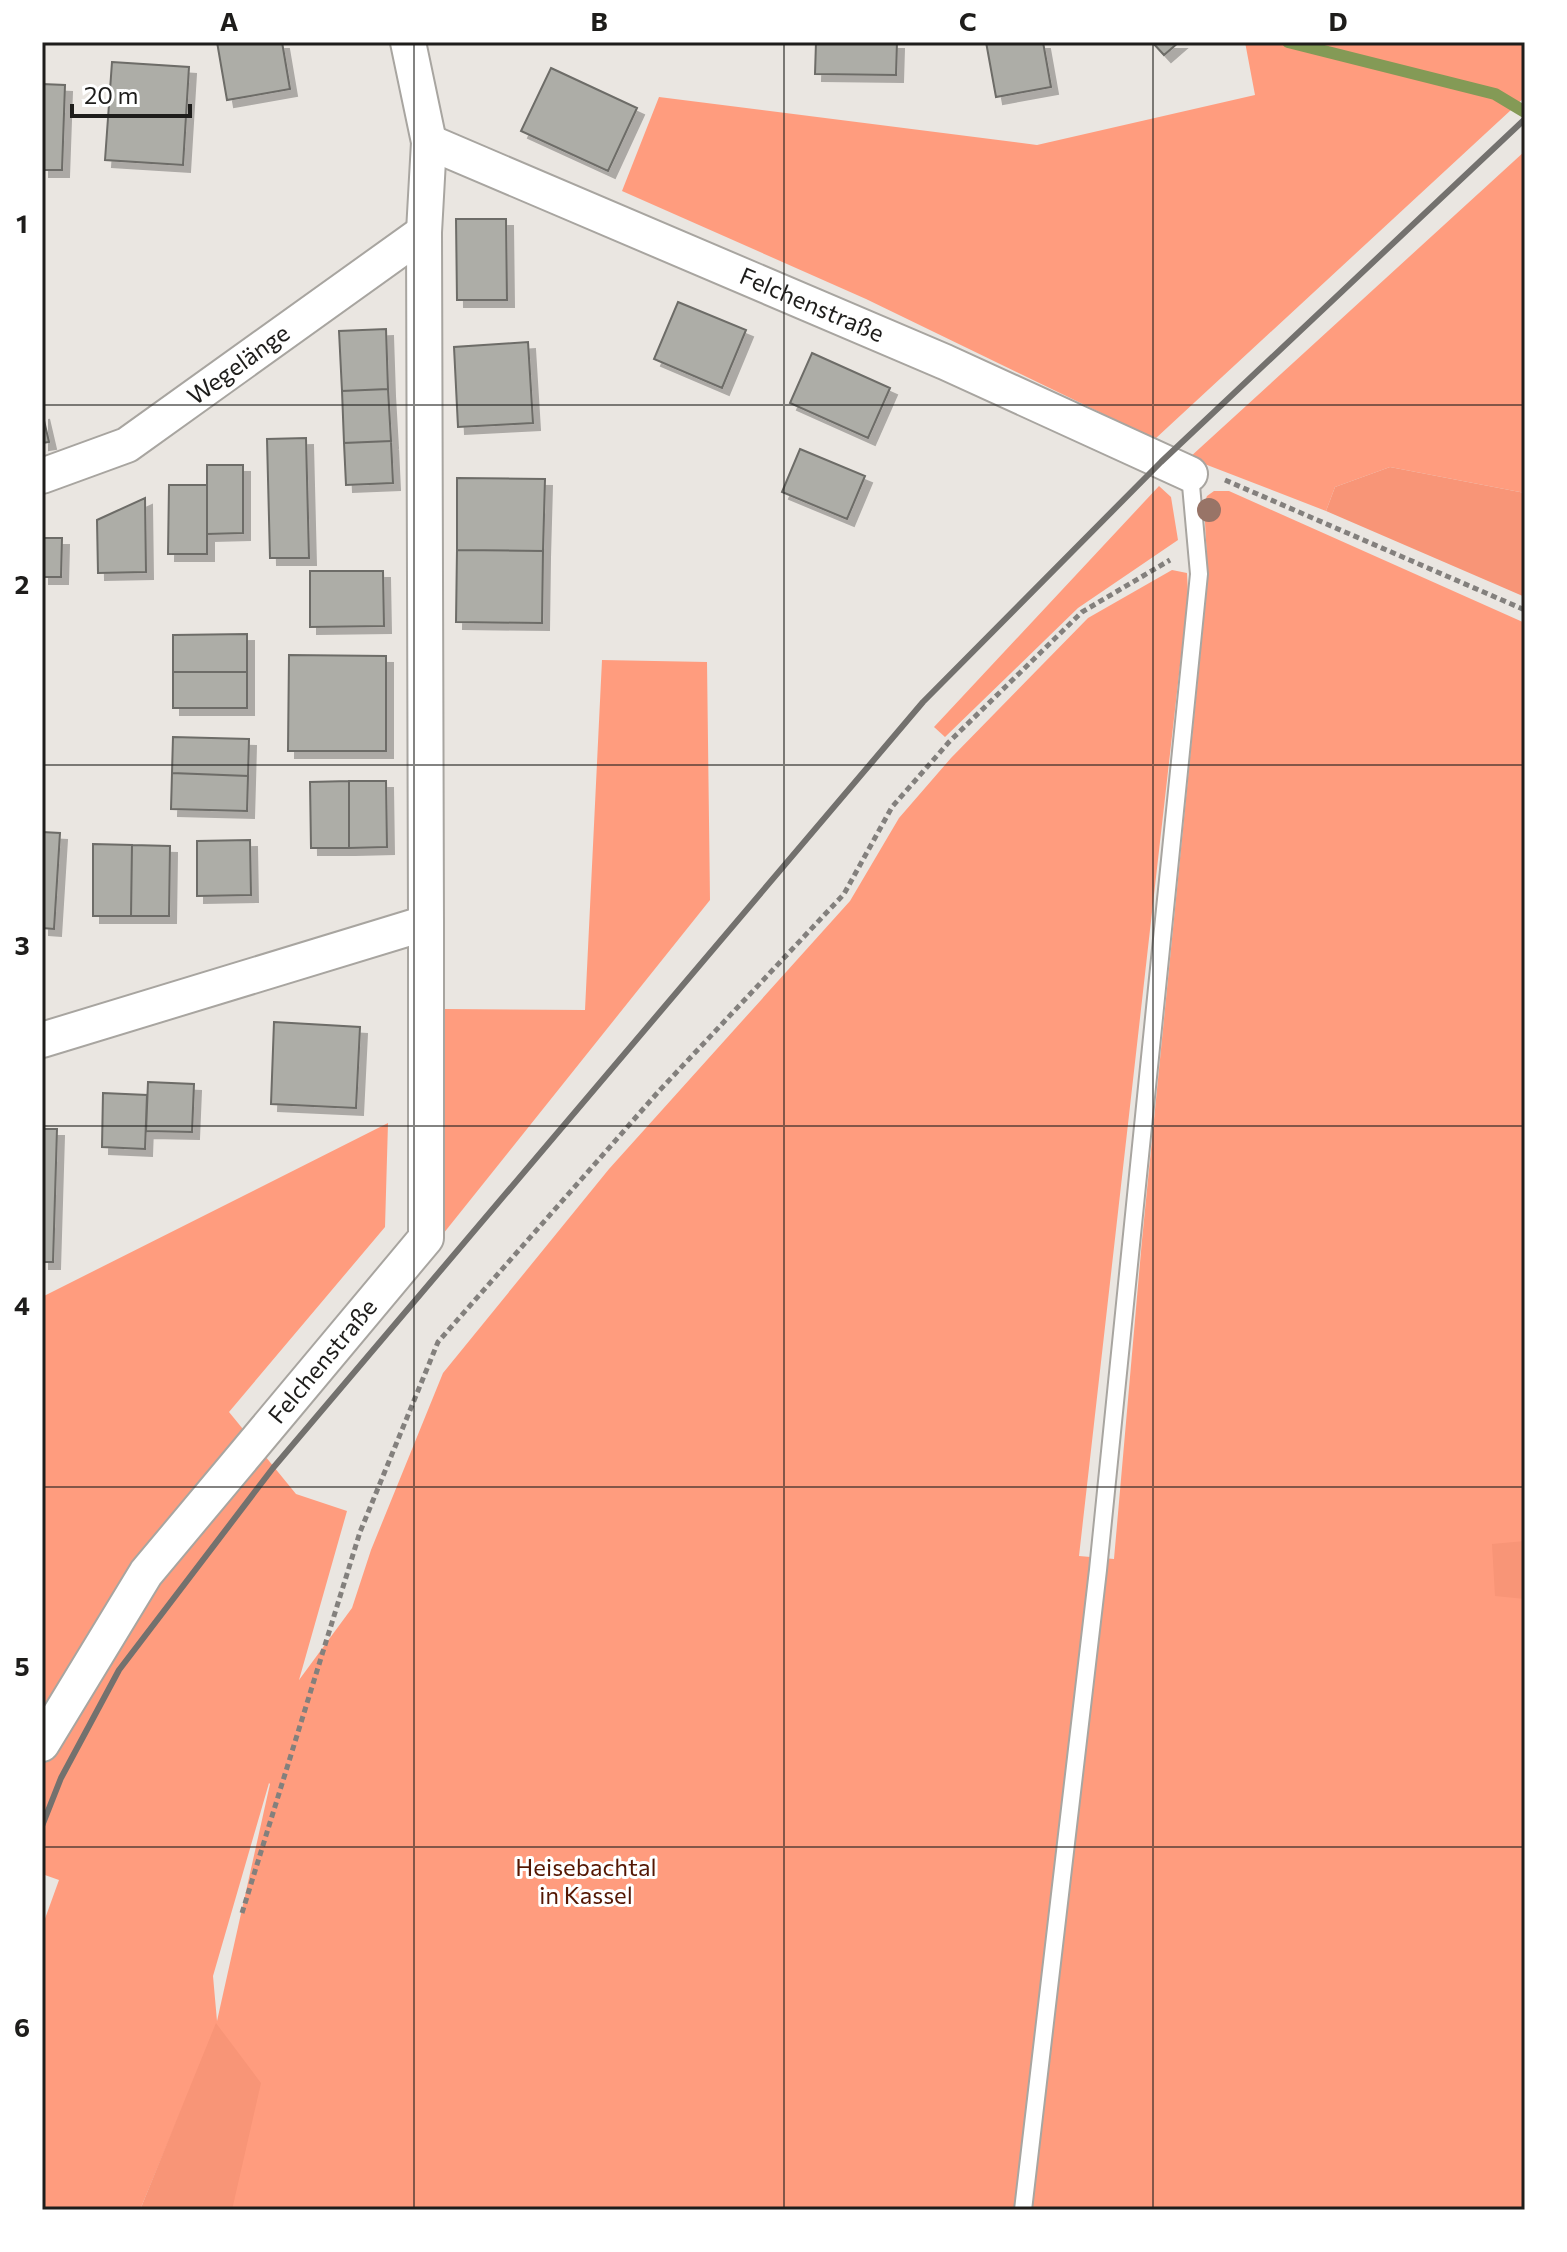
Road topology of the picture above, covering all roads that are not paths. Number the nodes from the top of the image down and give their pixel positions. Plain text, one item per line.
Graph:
1 (408, 42) edge
2 (429, 142) junction
3 (424, 232) junction
4 (1190, 474) joint
5 (42, 476) edge
6 (426, 923) junction
7 (42, 1040) edge
8 (42, 1744) edge
9 (1023, 2210) edge

1 - 2 street, Felchenstraße
2 - 3 street, Felchenstraße
2 - 4 street, Felchenstraße
3 - 5 street, Wegelänge
3 - 6 street, Felchenstraße
4 - 9 lane
6 - 7 street
6 - 8 street, Felchenstraße

